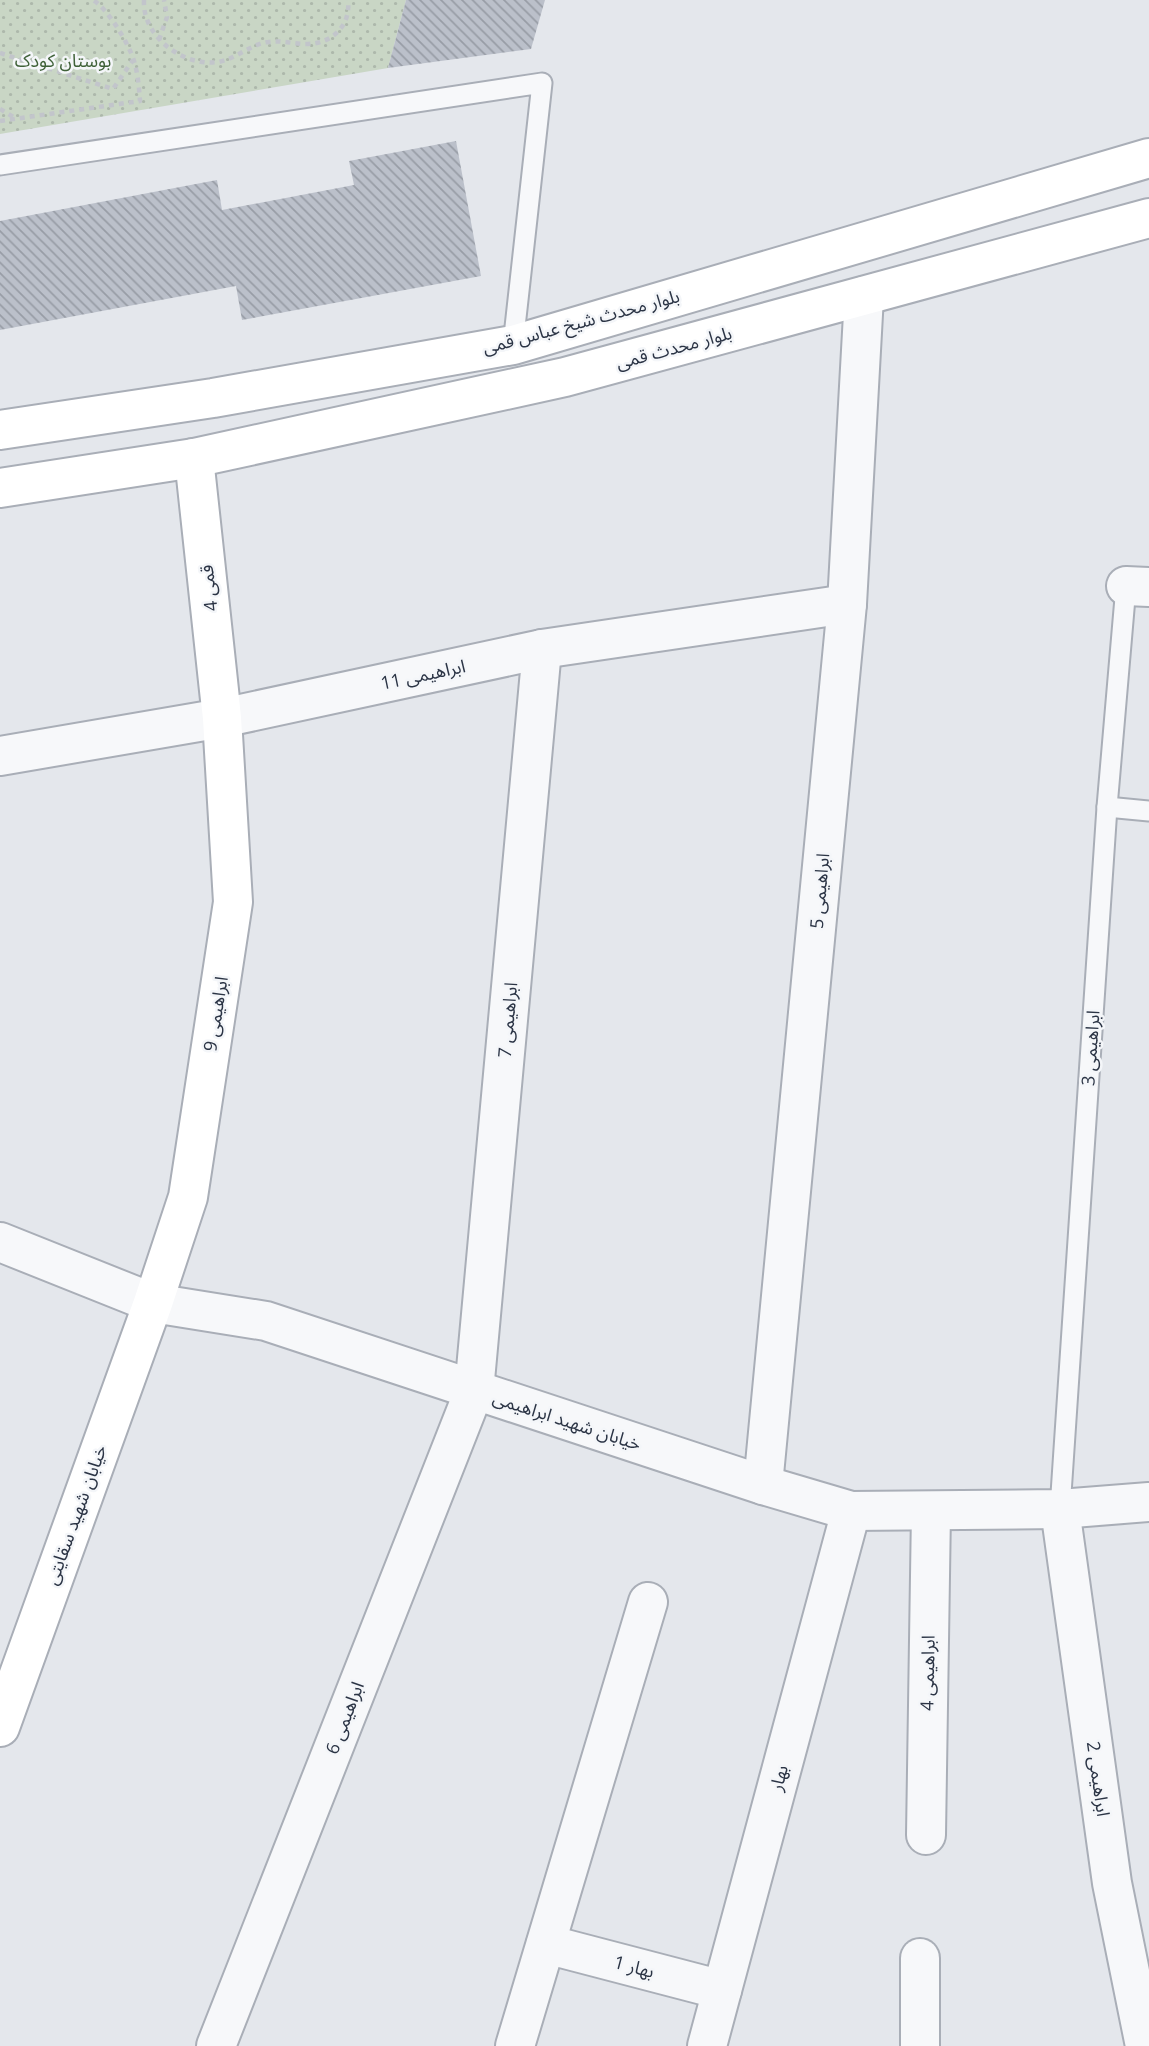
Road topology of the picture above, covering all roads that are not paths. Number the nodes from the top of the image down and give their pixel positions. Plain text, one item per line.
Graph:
1 (1149, 158) edge
2 (0, 165) edge
3 (1149, 218) edge
4 (864, 296) junction
5 (513, 345) junction
6 (0, 430) edge
7 (194, 458) junction
8 (0, 488) edge
9 (1138, 586) edge
10 (847, 604) junction
11 (541, 649) junction
12 (222, 718) junction
13 (0, 756) edge
14 (1107, 807) junction
15 (1149, 811) edge
16 (0, 1242) edge
17 (153, 1303) junction
18 (474, 1391) junction
19 (763, 1485) junction
20 (1149, 1502) edge
21 (1060, 1510) junction
22 (850, 1511) junction
23 (931, 1511) junction
24 (648, 1602) dead end
25 (0, 1727) edge
26 (926, 1835) dead end
27 (546, 1944) junction
28 (920, 1958) dead end
29 (722, 1990) junction
30 (216, 2046) edge
31 (515, 2046) edge
32 (707, 2046) edge
33 (920, 2046) edge
34 (1145, 2046) edge

1 - 5 main road, بلوار محدث شیخ عباس قمی
2 - 5 lane
3 - 4 main road, بلوار محدث قمی
4 - 7 main road, بلوار محدث قمی
4 - 10 street, ابراهیمی 5
5 - 6 main road, بلوار محدث شیخ عباس قمی
7 - 8 main road
7 - 12 main road, قمی 4
9 - 14 lane, ابراهیمی 3
10 - 11 street, ابراهیمی 11
10 - 19 street, ابراهیمی 5
11 - 12 street, ابراهیمی 11
11 - 18 street, ابراهیمی 7
12 - 13 street, ابراهیمی 11
12 - 17 main road, ابراهیمی 9
14 - 15 lane
14 - 21 lane, ابراهیمی 3
16 - 17 street, خیابان شهید ابراهیمی
17 - 18 street, خیابان شهید ابراهیمی
17 - 25 main road, خیابان شهید سقایتی
18 - 19 street, خیابان شهید ابراهیمی
18 - 30 street, ابراهیمی 6
19 - 22 street, خیابان شهید ابراهیمی
20 - 21 street, خیابان شهید ابراهیمی
21 - 23 street, خیابان شهید ابراهیمی
21 - 34 street, ابراهیمی 2
22 - 23 street, خیابان شهید ابراهیمی
22 - 29 street, بهار
23 - 26 street, ابراهیمی 4
24 - 27 street
27 - 29 street, بهار 1
27 - 31 street
28 - 33 street
29 - 32 street, بهار

